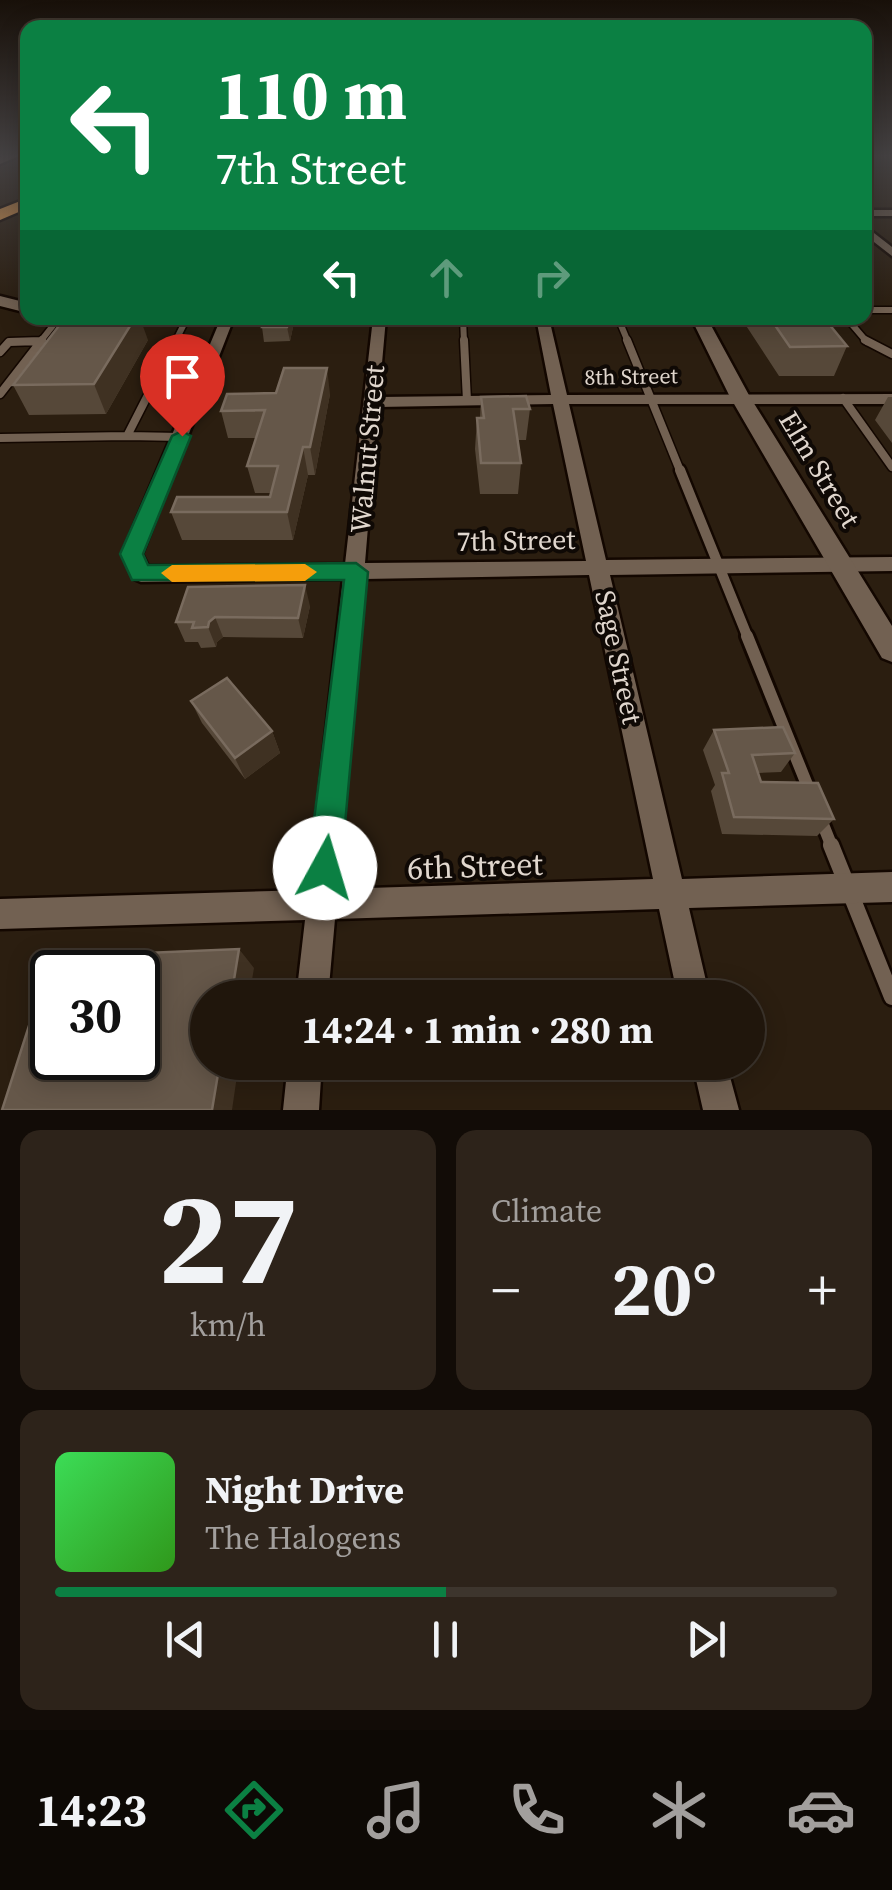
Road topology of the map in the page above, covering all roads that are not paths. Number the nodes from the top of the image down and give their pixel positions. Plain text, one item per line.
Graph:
1 (872, 234) edge
2 (892, 253) edge
3 (54, 325) edge
4 (182, 325) edge
5 (224, 325) edge
6 (378, 325) edge
7 (463, 325) edge
8 (544, 325) edge
9 (621, 325) edge
10 (703, 325) edge
11 (853, 325) edge
12 (41, 341) junction
13 (0, 352) edge
14 (892, 354) edge
15 (0, 394) edge
16 (740, 397) junction
17 (654, 398) junction
18 (843, 398) junction
19 (892, 399) edge
20 (560, 400) junction
21 (467, 401) junction
22 (370, 402) junction
23 (127, 436) junction
24 (182, 436) junction
25 (0, 438) edge
26 (892, 466) edge
27 (843, 564) junction
28 (892, 564) edge
29 (720, 565) junction
30 (600, 566) junction
31 (356, 572) junction
32 (892, 650) edge
33 (892, 887) edge
34 (848, 888) junction
35 (669, 894) junction
36 (321, 905) junction
37 (0, 914) edge
38 (314, 980) edge
39 (690, 980) edge
40 (892, 997) edge
41 (304, 1080) edge
42 (714, 1080) edge
43 (301, 1110) edge
44 (721, 1110) edge

1 - 2 street
3 - 12 lane
4 - 23 lane
5 - 24 street
6 - 22 street, Walnut Street
7 - 21 lane
8 - 20 street, Sage Street
9 - 17 lane
10 - 16 street, Elm Street
11 - 14 lane
12 - 13 lane
12 - 15 lane
16 - 17 street, 8th Street
16 - 18 street, 8th Street
16 - 27 street, Elm Street
17 - 20 street, 8th Street
17 - 29 lane
18 - 19 street, 8th Street
18 - 26 lane
20 - 21 street, 8th Street
20 - 30 street, Sage Street
21 - 22 street, 8th Street
22 - 31 street, Walnut Street
23 - 24 lane
23 - 25 lane
24 - 31 street, 7th Street
27 - 28 street, 7th Street
27 - 29 street, 7th Street
27 - 32 street, Elm Street
29 - 30 street, 7th Street
29 - 34 lane
30 - 31 street, 7th Street
30 - 35 street, Sage Street
31 - 36 street, Walnut Street
33 - 34 street, 6th Street
34 - 35 street, 6th Street
34 - 40 lane
35 - 36 street, 6th Street
35 - 39 street, Sage Street
36 - 37 street, 6th Street
36 - 38 street, Walnut Street
41 - 43 street
42 - 44 street

